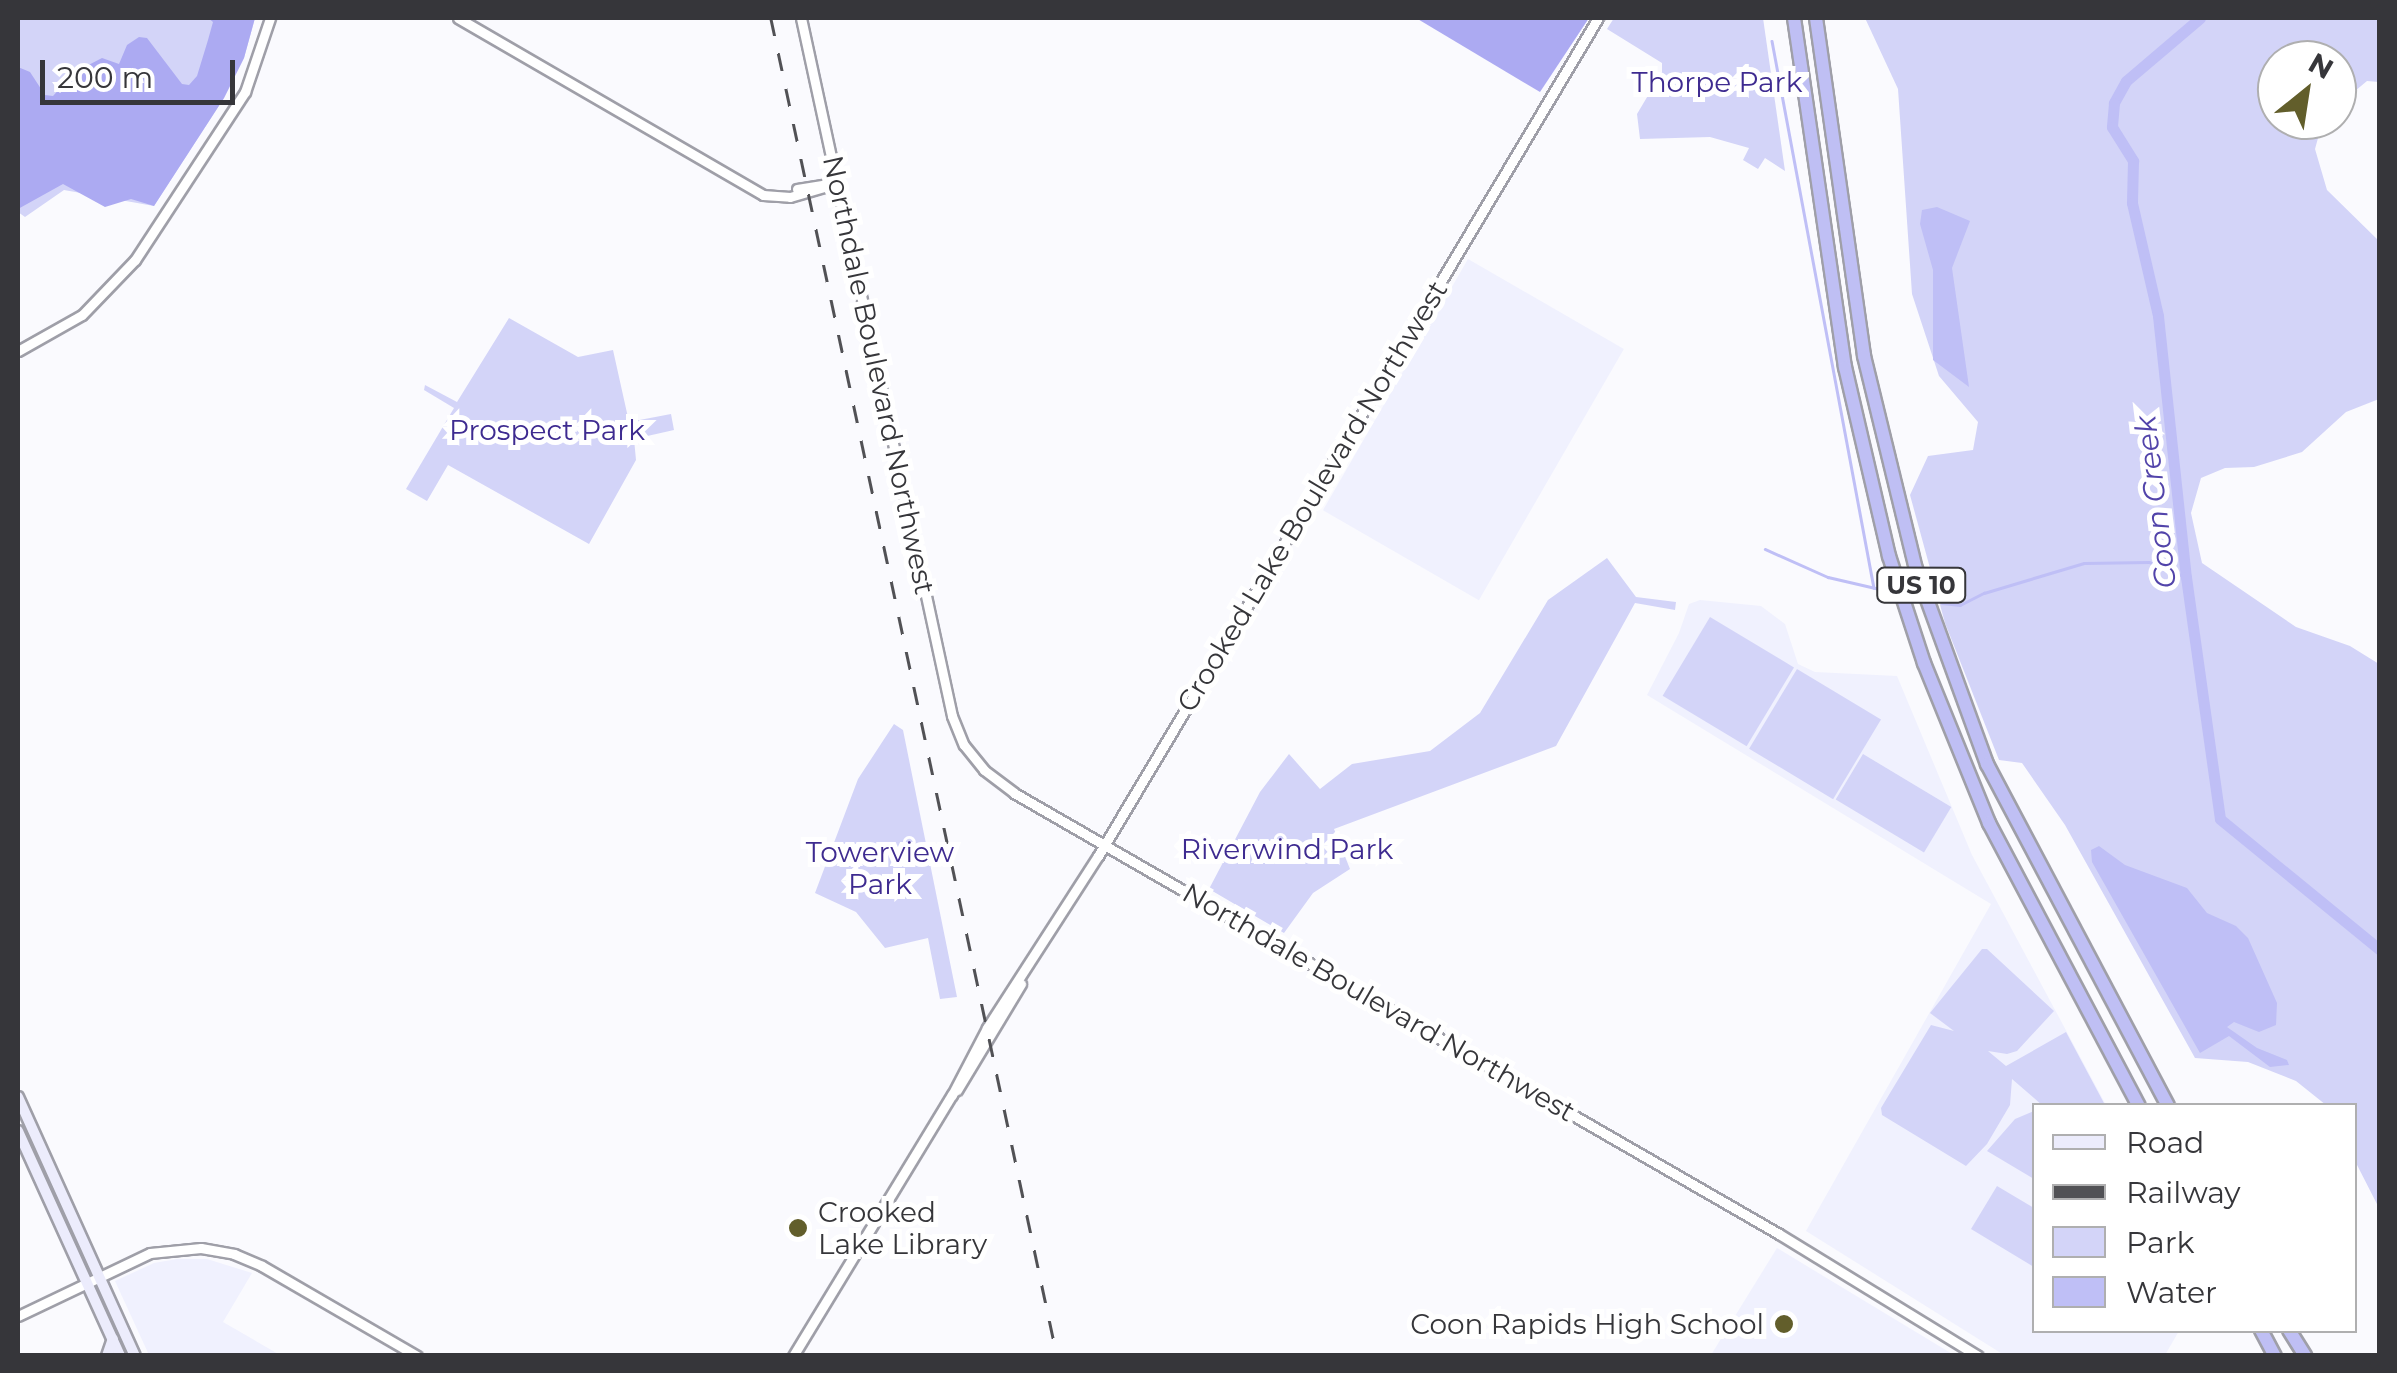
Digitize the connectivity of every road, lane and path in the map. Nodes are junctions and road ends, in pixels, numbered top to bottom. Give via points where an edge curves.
1 (270, 18) edge
2 (458, 18) edge
3 (800, 18) edge
4 (1598, 18) edge
5 (1792, 18) edge
6 (1816, 18) edge
7 (838, 183) junction
8 (18, 351) edge
9 (1105, 844) junction
10 (18, 1097) edge
11 (2137, 1103) edge
12 (2166, 1103) edge
13 (18, 1131) edge
14 (98, 1276) junction
15 (87, 1282) junction
16 (18, 1316) edge
17 (2262, 1333) edge
18 (2290, 1333) edge
19 (113, 1338) junction
20 (106, 1356) edge
21 (120, 1356) edge
22 (135, 1356) edge
23 (417, 1356) edge
24 (793, 1356) edge
25 (1978, 1356) edge
26 (2273, 1356) edge
27 (2302, 1356) edge

1 - 8 street via 246,92 135,260 82,315
2 - 7 street via 754,189 784,192
3 - 7 street, Northdale Boulevard Northwest
4 - 9 street, Crooked Lake Boulevard Northwest
5 - 11 highway, US 10 via 1845,367 1889,556 1989,823
6 - 12 highway, US 10 via 1864,356 1916,569 1994,778
7 - 9 street, Northdale Boulevard Northwest via 952,716 984,770
9 - 24 street, Crooked Lake Boulevard Northwest via 1014,1003
9 - 25 street, Northdale Boulevard Northwest
10 - 14 main road
13 - 15 main road
14 - 15 street
14 - 22 main road
14 - 23 street via 167,1249 234,1254
15 - 16 street
15 - 19 main road
17 - 26 highway
18 - 27 highway
19 - 20 main road
19 - 21 main road

